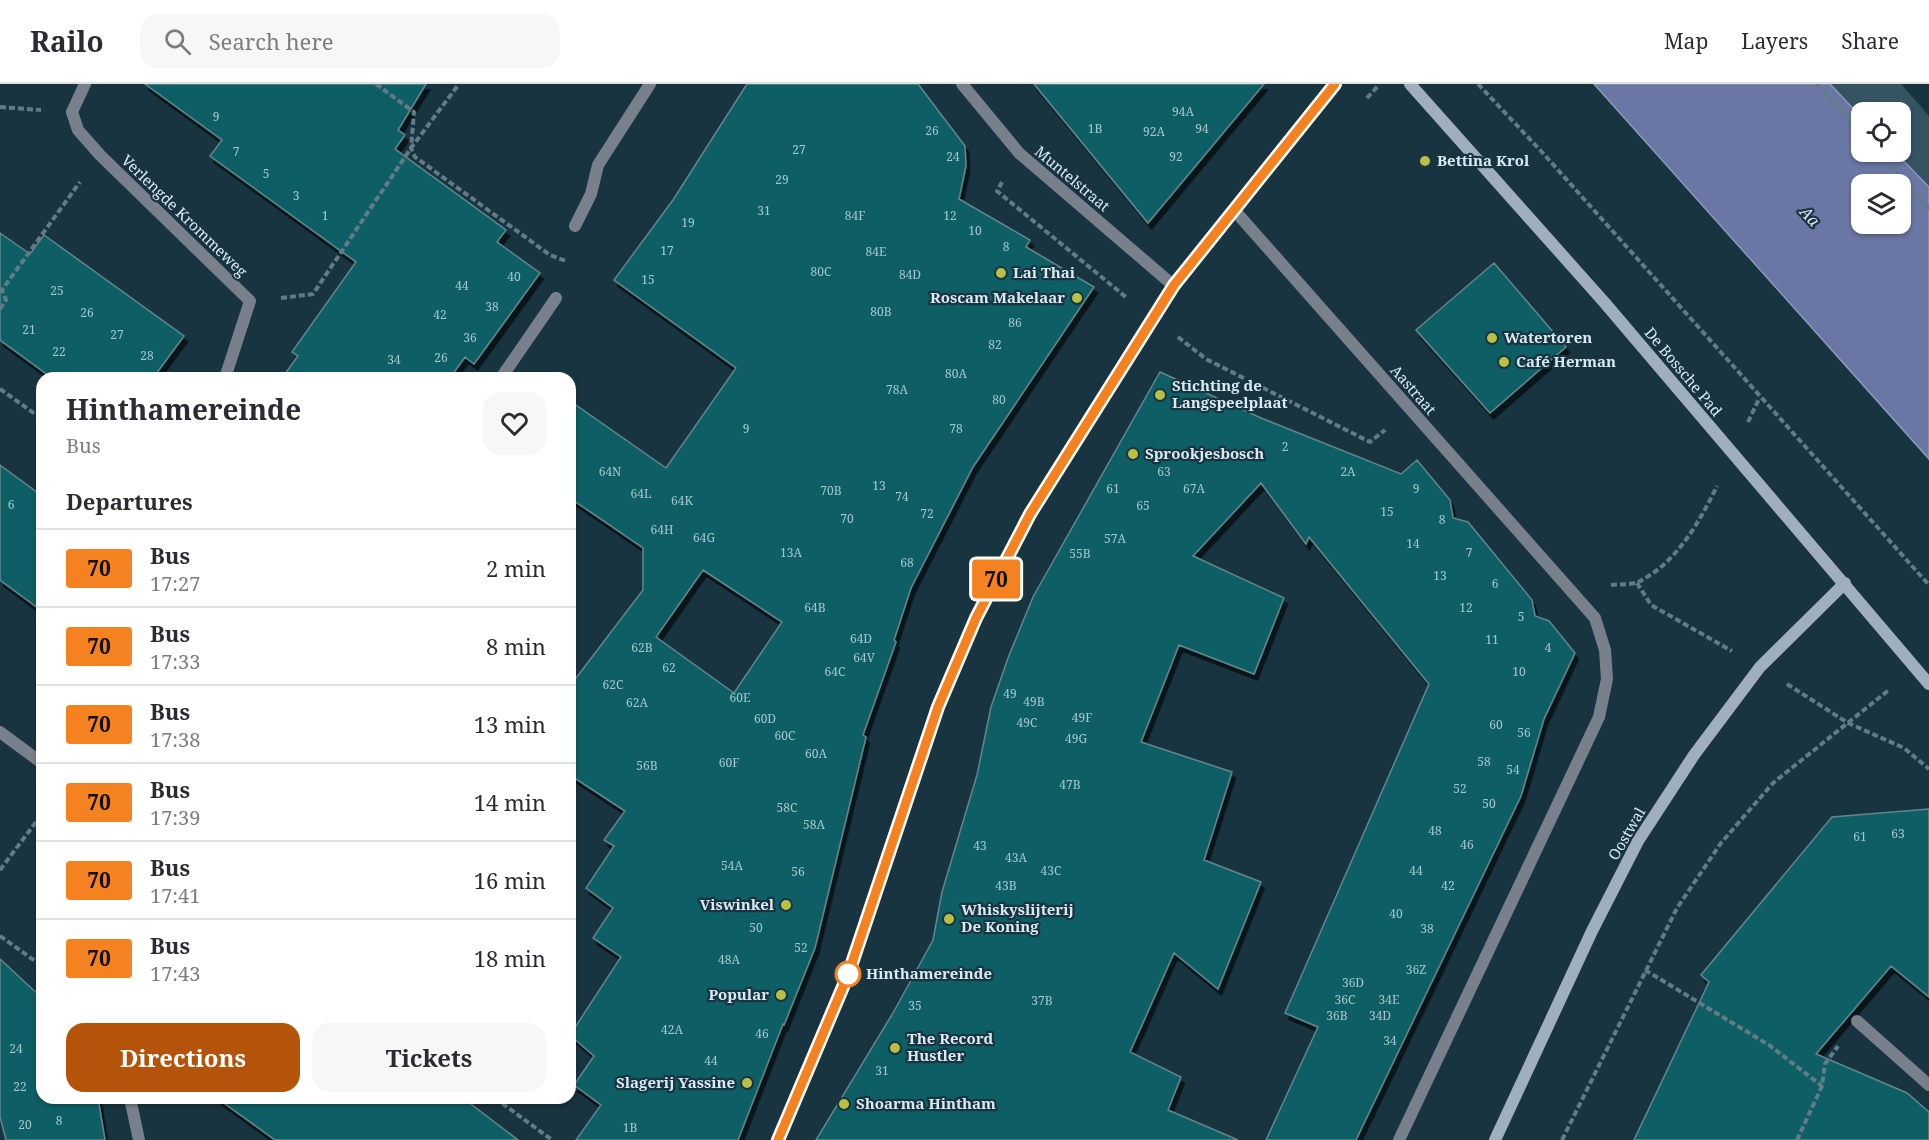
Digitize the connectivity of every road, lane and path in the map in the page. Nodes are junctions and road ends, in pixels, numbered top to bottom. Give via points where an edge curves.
1 (85, 84) edge
2 (376, 84) edge
3 (459, 84) edge
4 (650, 84) edge
5 (962, 84) edge
6 (1336, 84) edge
7 (1410, 84) edge
8 (1478, 84) edge
9 (1817, 84) edge
10 (0, 107) edge
11 (72, 112) junction
12 (1851, 121) edge
13 (411, 148) junction
14 (100, 155) junction
15 (1887, 162) edge
16 (1929, 209) edge
17 (1235, 212) junction
18 (575, 226) joint
19 (566, 261) junction
20 (1174, 285) junction
21 (556, 298) joint
22 (250, 301) junction
23 (0, 309) edge
24 (227, 372) edge
25 (505, 372) edge
26 (0, 389) edge
27 (1759, 399) junction
28 (36, 415) edge
29 (1733, 454) junction
30 (1845, 584) junction
31 (1929, 585) edge
32 (1760, 667) junction
33 (1929, 684) edge
34 (1848, 723) junction
35 (0, 732) edge
36 (36, 759) edge
37 (1929, 769) edge
38 (36, 822) edge
39 (0, 870) edge
40 (0, 936) edge
41 (36, 962) edge
42 (1645, 970) junction
43 (1857, 1021) joint
44 (1929, 1085) edge
45 (1822, 1086) junction
46 (131, 1104) edge
47 (503, 1104) edge
48 (139, 1140) edge
49 (552, 1140) edge
50 (778, 1140) edge
51 (1399, 1140) edge
52 (1495, 1140) edge
53 (1562, 1140) edge
54 (1797, 1140) edge

1 - 11 street
2 - 13 path via 414,112
3 - 13 path
4 - 18 street via 598,165 591,194
5 - 20 street, Muntelstraat via 1019,153
6 - 17 street
7 - 29 street, De Bossche Pad
8 - 27 path
9 - 12 path
10 - 11 path
11 - 14 street, Verlengde Krommeweg via 78,130
13 - 19 path via 415,156 550,255
13 - 22 path via 313,294
14 - 22 street, Verlengde Krommeweg
14 - 23 path via 2,291 6,300
15 - 16 path
17 - 20 street
17 - 51 street, Aastraat via 1570,588 1595,618 1605,650 1607,679 1599,717
18 - 19 path
19 - 21 path
20 - 50 street via 1030,514 976,618 938,707 836,1006
21 - 25 street
22 - 24 street
26 - 28 path
27 - 29 path
27 - 31 path
29 - 30 street, De Bossche Pad
29 - 32 path via 1702,517 1671,557 1637,583 1651,605
30 - 32 street, Oostwal
30 - 33 street, De Bossche Pad
32 - 34 path
32 - 52 street, Oostwal via 1694,755 1638,841
34 - 37 path via 1904,748
34 - 42 path via 1773,783 1721,843 1677,908
35 - 36 street
38 - 39 path
40 - 41 path
42 - 45 path via 1769,1044
42 - 53 path
43 - 44 street
43 - 45 path via 1825,1064
45 - 54 path
46 - 48 street
47 - 49 path

